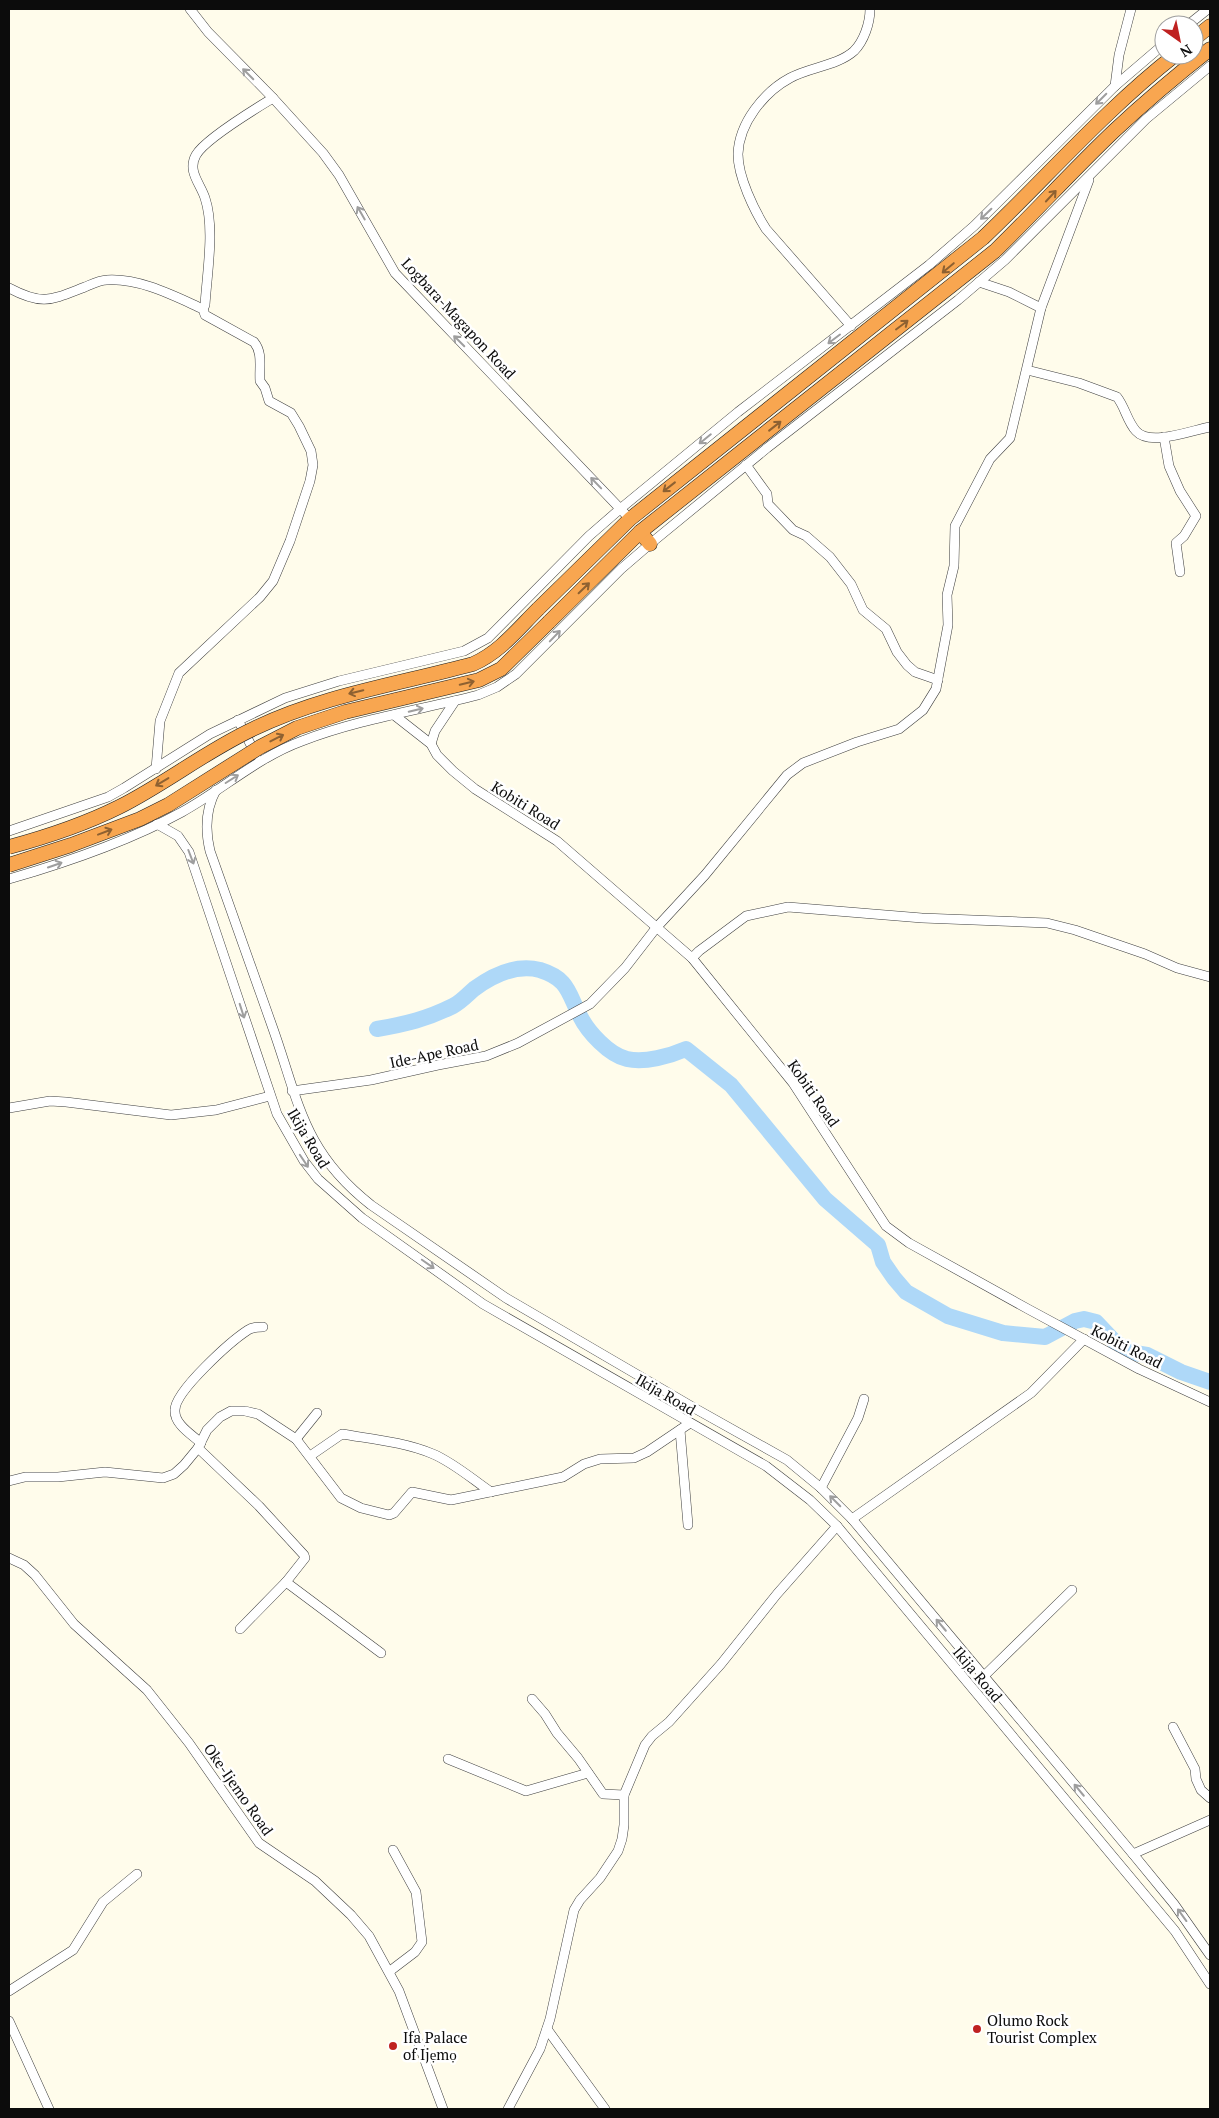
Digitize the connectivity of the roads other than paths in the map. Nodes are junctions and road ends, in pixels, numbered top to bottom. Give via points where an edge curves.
1 (190, 9) edge
2 (870, 9) edge
3 (1131, 9) edge
4 (1210, 49) edge
5 (1154, 53) edge
6 (1163, 65) edge
7 (1210, 66) edge
8 (1115, 86) junction
9 (273, 98) junction
10 (1090, 175) junction
11 (209, 242) junction
12 (203, 251) dead end
13 (979, 282) junction
14 (9, 288) edge
15 (13, 295) edge
16 (1041, 308) junction
17 (202, 309) junction
18 (851, 326) junction
19 (1027, 370) junction
20 (1210, 427) edge
21 (1164, 437) junction
22 (746, 465) junction
23 (625, 514) junction
24 (640, 532) junction
25 (650, 544) junction
26 (1180, 572) dead end
27 (938, 680) junction
28 (455, 701) junction
29 (394, 716) junction
30 (238, 720) junction
31 (431, 744) junction
32 (260, 762) junction
33 (156, 769) junction
34 (216, 790) junction
35 (157, 824) junction
36 (9, 832) edge
37 (9, 847) edge
38 (9, 865) edge
39 (9, 879) edge
40 (656, 928) junction
41 (692, 958) junction
42 (1210, 977) edge
43 (292, 1091) junction
44 (270, 1096) junction
45 (9, 1108) edge
46 (262, 1327) dead end
47 (1084, 1339) junction
48 (864, 1399) dead end
49 (1210, 1402) edge
50 (317, 1414) dead end
51 (690, 1424) junction
52 (680, 1430) junction
53 (296, 1439) junction
54 (199, 1446) junction
55 (310, 1456) junction
56 (9, 1481) edge
57 (821, 1488) junction
58 (491, 1492) junction
59 (852, 1519) junction
60 (688, 1525) dead end
61 (836, 1526) junction
62 (9, 1558) edge
63 (286, 1582) junction
64 (1072, 1590) dead end
65 (240, 1629) dead end
66 (382, 1653) dead end
67 (983, 1677) junction
68 (532, 1699) dead end
69 (1173, 1727) dead end
70 (448, 1759) dead end
71 (588, 1773) junction
72 (624, 1795) junction
73 (1210, 1798) edge
74 (1210, 1820) edge
75 (392, 1850) dead end
76 (1133, 1854) junction
77 (136, 1874) dead end
78 (1210, 1955) edge
79 (390, 1971) junction
80 (1210, 1984) edge
81 (9, 1991) edge
82 (9, 2021) edge
83 (547, 2030) junction
84 (442, 2106) edge
85 (49, 2109) edge
86 (508, 2109) edge
87 (605, 2109) edge

9 -> 1 street, Logbara-Magapon Road via 208,32
2 - 18 street via 864,34 854,51 790,78 763,100 751,116 738,154 757,214 766,229
3 - 8 street
24 -> 4 highway via 994,251 1114,131 1165,84
5 - 8 street
6 -> 23 highway via 1102,119 983,238
7 - 10 street via 1152,114
8 -> 18 street via 974,226
9 - 11 street via 206,144 192,165 205,197
23 -> 9 street, Logbara-Magapon Road via 395,273 339,174
10 - 13 street
10 - 16 street, Ide-Ape Road
11 - 12 street
11 - 17 street
13 - 16 street
13 - 22 street
14 - 15 street
15 - 17 street via 54,299 107,280 133,283
16 - 19 street, Ide-Ape Road
17 - 33 street via 205,315 258,347 260,382 268,401 291,413 311,451 313,465 290,540 273,581 178,673 160,721
18 -> 23 street via 738,412
19 - 21 street via 1117,397 1140,435
19 - 27 street, Ide-Ape Road via 1010,438 990,459 955,526 954,566 947,595 948,625
20 - 21 street
21 - 26 street via 1169,466 1196,516 1176,543
22 - 25 street
22 - 27 street via 767,494 768,504 794,530 830,557 851,584 863,610 886,629 907,665 915,672
23 - 30 street via 589,536 498,629 476,646 339,681 285,698
23 -> 37 highway, bridge via 491,655 473,664 341,696 291,712 235,739 118,808
24 - 25 highway
38 -> 24 highway, bridge via 140,819 297,728 345,712 479,680 501,669
28 -> 25 street via 497,687 516,674
27 - 40 street, Ide-Ape Road via 923,710 899,729 803,763 786,775 705,875
29 -> 28 street
28 - 31 street via 434,731
29 - 31 street, Kobiti Road
29 - 32 street via 301,741
30 - 32 street
30 - 33 street
31 - 40 street, Kobiti Road via 437,755 476,790 557,841
34 -> 32 street
33 - 36 street via 108,797
34 - 35 street
34 - 43 street, Ikija Road via 207,817 210,852
39 -> 35 street via 100,849
35 -> 44 street, Ikija Road via 178,836 190,852
40 - 41 street, Kobiti Road
40 - 43 street, Ide-Ape Road via 625,968 590,1004 518,1043 486,1056 371,1080
41 - 42 street via 746,916 788,907 922,918 1047,923
41 - 47 street, Kobiti Road via 792,1084 886,1226 909,1243
43 - 57 street, Ikija Road via 321,1154 336,1174 371,1205 506,1298 787,1460
44 - 45 street via 216,1110 171,1115 50,1101
44 -> 51 street, Ikija Road via 290,1138 313,1173 362,1218 483,1304
46 - 54 street via 249,1330 224,1349 178,1400 174,1411 178,1422
47 - 49 street, Kobiti Road via 1139,1370
47 - 59 street via 1031,1393
48 - 57 street via 858,1418
50 - 53 street
51 - 52 street
51 - 61 street, Ikija Road via 766,1466 810,1500
52 - 58 street via 634,1458 600,1459 584,1464 563,1477
52 - 60 street
53 - 54 street via 258,1414 231,1411 208,1430
53 - 55 street
54 - 56 street via 184,1466 163,1478 104,1472
54 - 63 street via 304,1555
55 - 58 street via 342,1434 386,1441 431,1453
55 - 58 street via 342,1498 384,1515 394,1513 412,1492 451,1500
59 -> 57 street, Ikija Road
67 -> 59 street, Ikija Road
61 - 72 street via 721,1664 669,1722 648,1740
61 - 80 street, Ikija Road via 1175,1931
62 - 79 street, Oke-Ijemo Road via 35,1575 74,1624 147,1690 189,1743 259,1843 316,1881 344,1908 369,1936
63 - 65 street
63 - 66 street
64 - 67 street
76 -> 67 street, Ikija Road
68 - 71 street
69 - 73 street via 1195,1769 1201,1790
70 - 71 street via 526,1791
71 - 72 street via 603,1794
72 - 83 street via 622,1839 600,1878 574,1910
74 - 76 street
75 - 79 street via 416,1892 422,1942 415,1952
78 -> 76 street, Ikija Road
77 - 81 street via 103,1902 74,1950
79 - 84 street, Oke-Ijemo Road
82 - 85 street
83 - 86 street
83 - 87 street

